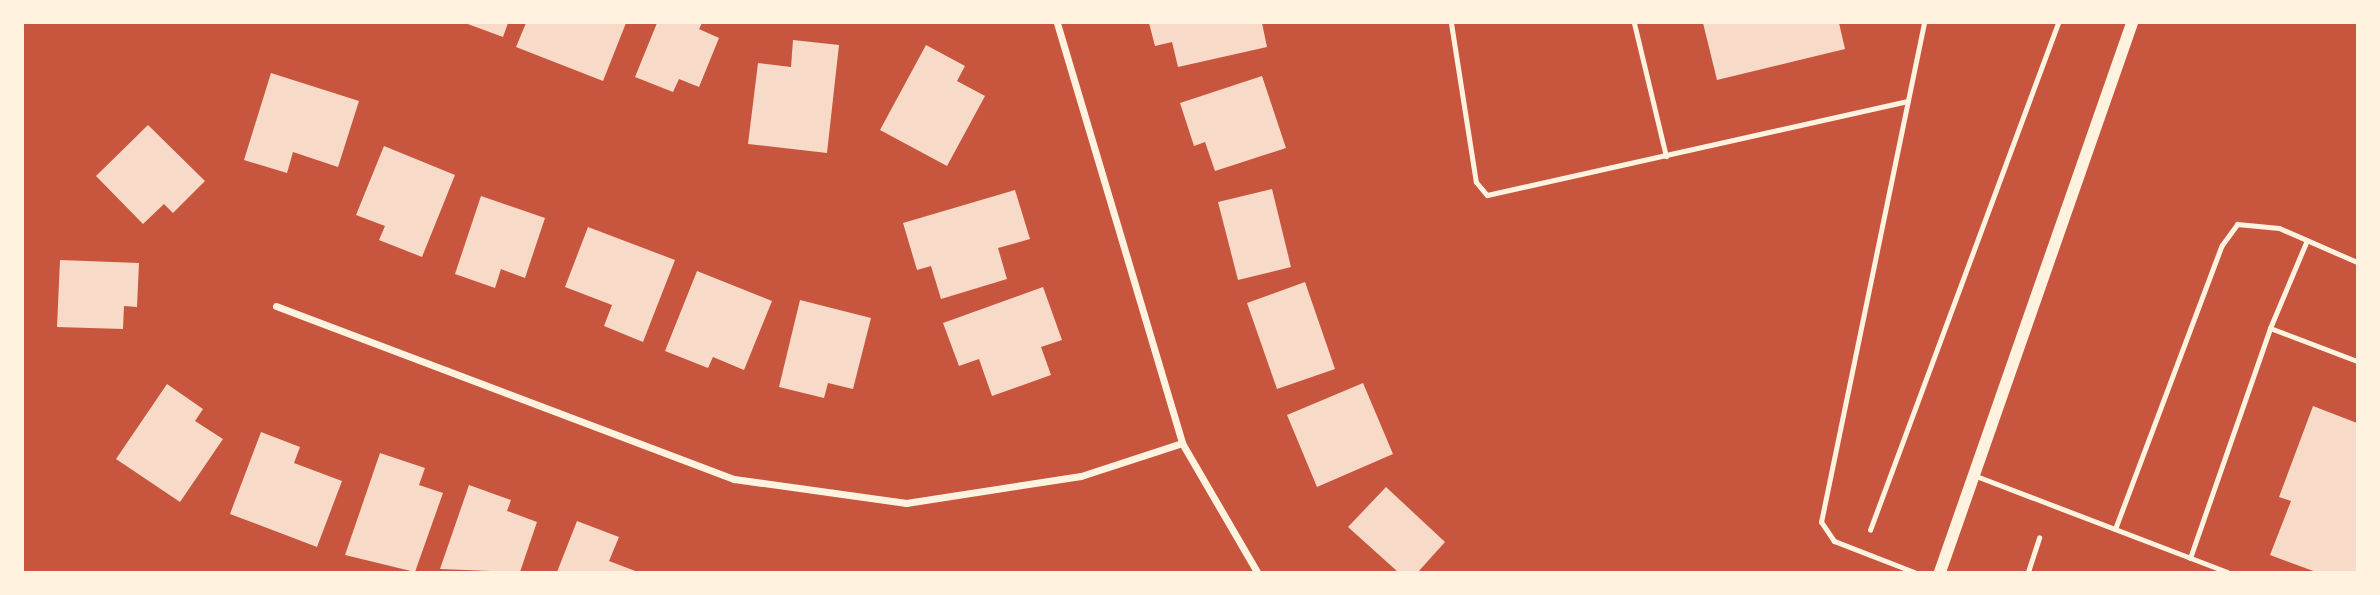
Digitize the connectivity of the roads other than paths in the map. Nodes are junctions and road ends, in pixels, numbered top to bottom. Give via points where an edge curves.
1 (1056, 23) edge
2 (1451, 23) edge
3 (1634, 23) edge
4 (1924, 23) edge
5 (2132, 23) edge
6 (1908, 101) junction
7 (1666, 156) junction
8 (2307, 240) junction
9 (2357, 262) edge
10 (275, 306) dead end
11 (2270, 328) junction
12 (2357, 361) edge
13 (1182, 443) junction
14 (1973, 475) junction
15 (2115, 529) junction
16 (2190, 558) junction
17 (1257, 572) edge
18 (1914, 572) edge
19 (1940, 572) edge
20 (2227, 572) edge

1 - 13 street
2 - 7 lane via 1478,190 1507,192
3 - 7 lane
4 - 6 lane
5 - 14 street
6 - 7 lane
6 - 18 lane via 1821,522 1834,541
8 - 9 lane
8 - 11 lane
8 - 15 lane via 2279,228 2237,224 2222,245
10 - 13 street via 734,479 906,503 1081,476
11 - 12 lane
11 - 16 lane
13 - 17 street
14 - 15 lane
14 - 19 street
15 - 16 lane
16 - 20 lane

